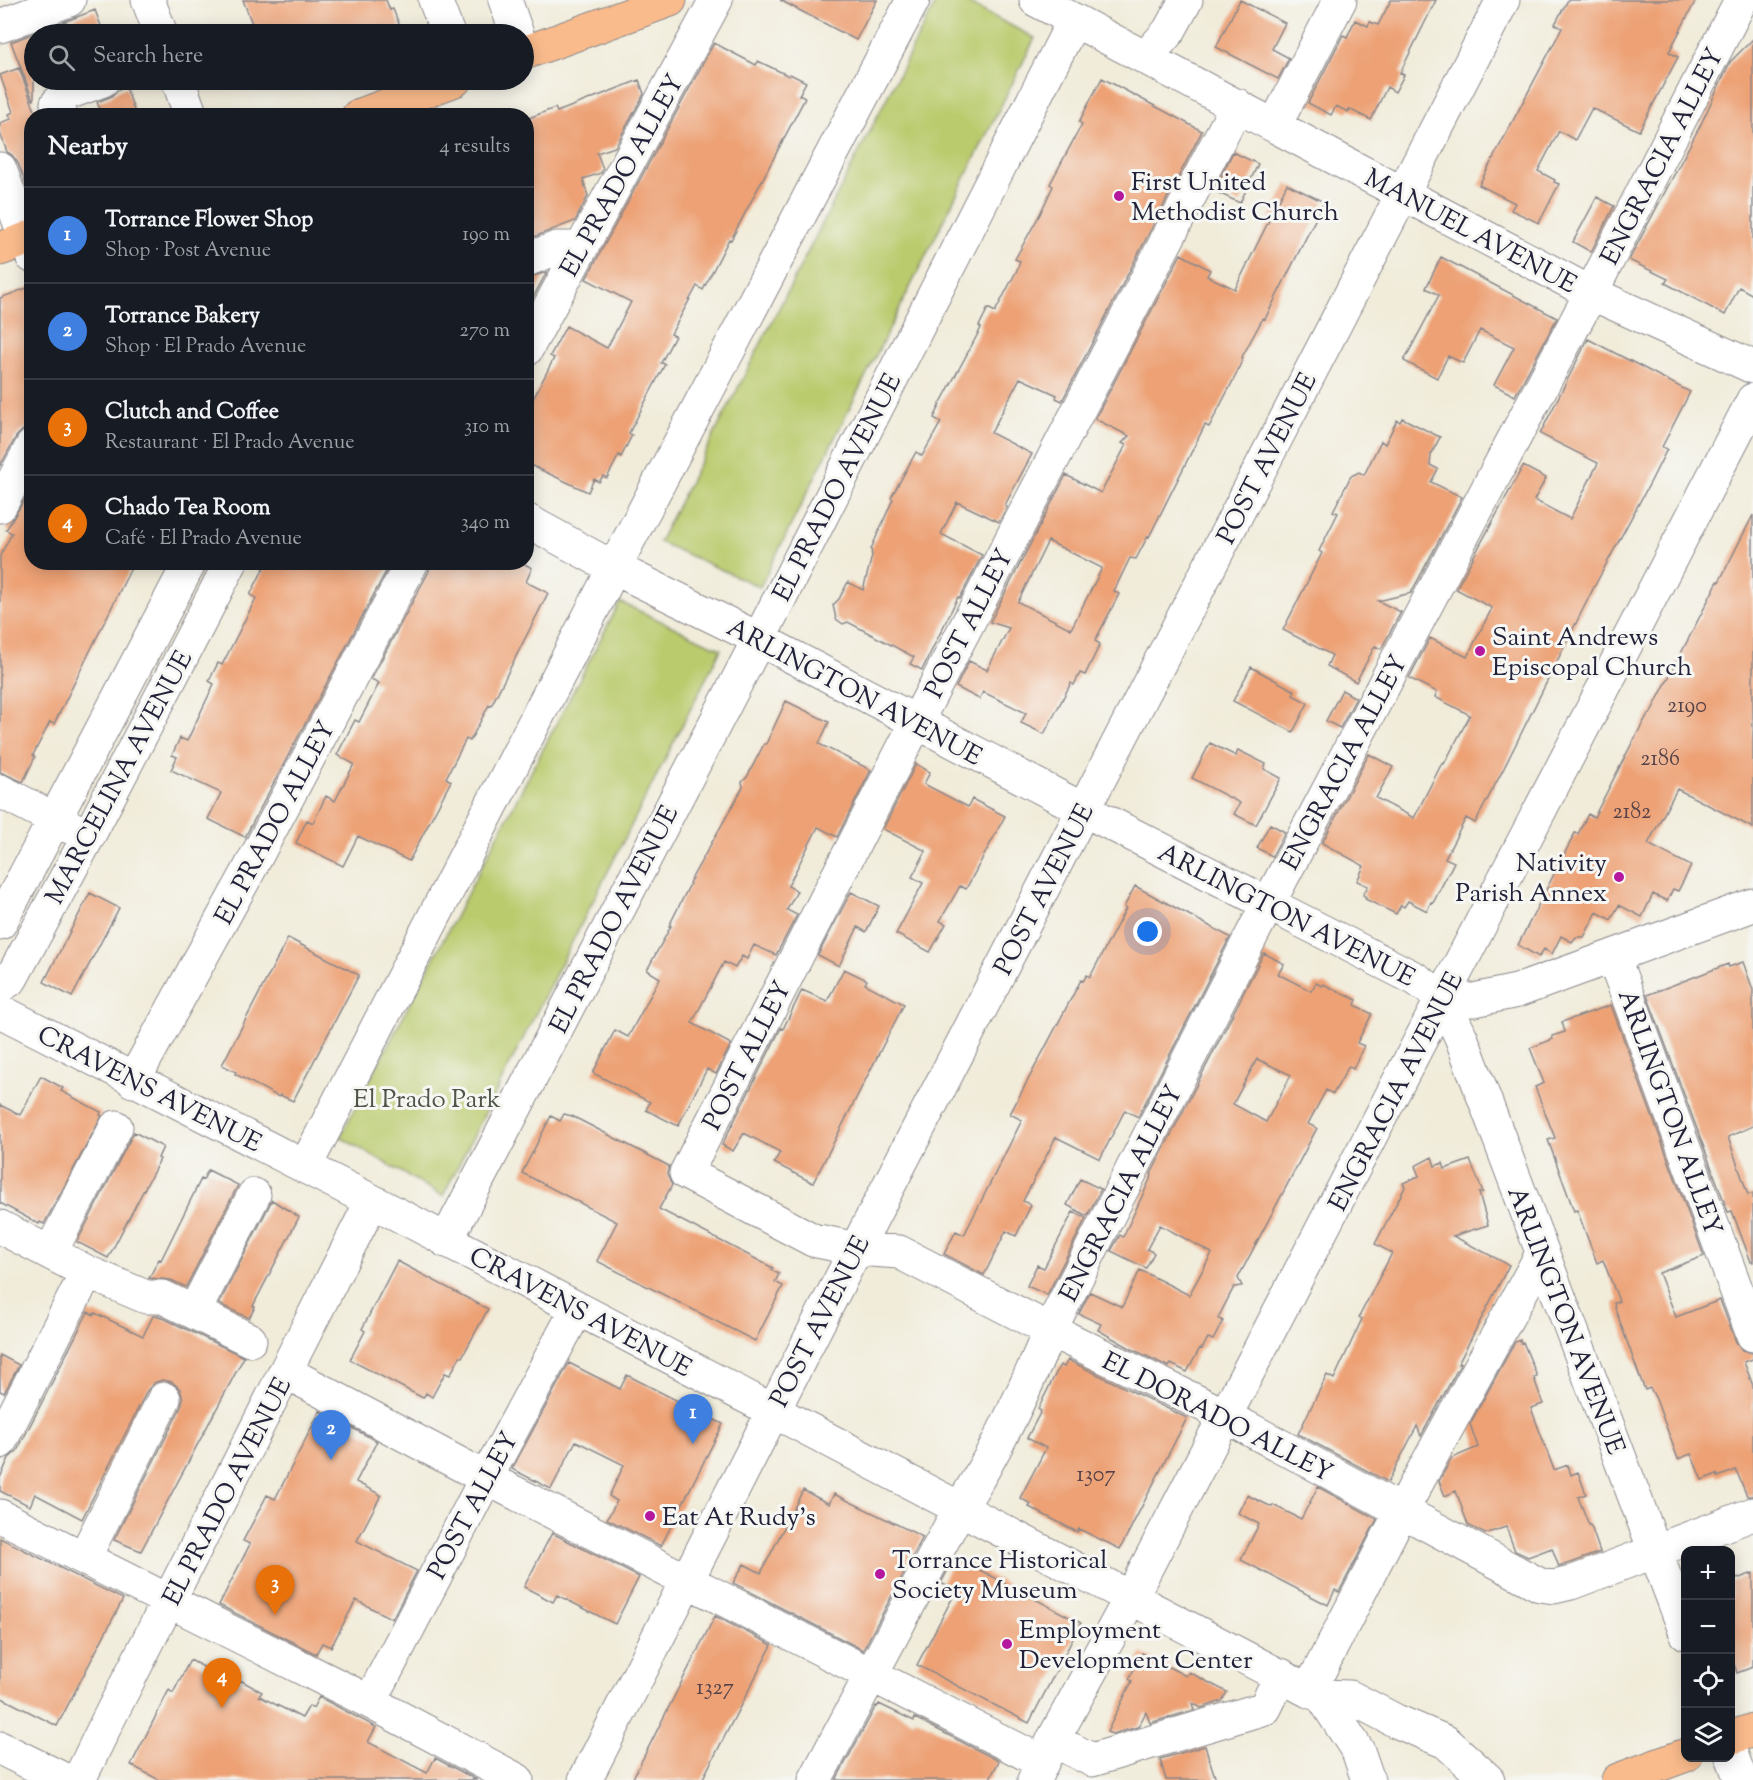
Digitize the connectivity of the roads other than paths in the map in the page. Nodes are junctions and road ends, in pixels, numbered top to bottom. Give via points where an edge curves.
1 (69, 0) edge
2 (148, 0) edge
3 (435, 0) edge
4 (505, 0) edge
5 (670, 0) edge
6 (716, 0) edge
7 (913, 0) edge
8 (1036, 0) edge
9 (1186, 0) edge
10 (1340, 0) edge
11 (1503, 0) edge
12 (1741, 0) edge
13 (1074, 20) junction
14 (157, 24) edge
15 (444, 24) edge
16 (513, 24) edge
17 (0, 26) edge
18 (534, 49) edge
19 (1146, 57) junction
20 (87, 90) edge
21 (182, 90) edge
22 (428, 90) edge
23 (63, 105) edge
24 (1237, 105) junction
25 (188, 108) edge
26 (380, 108) edge
27 (1275, 125) junction
28 (0, 170) edge
29 (1402, 195) junction
30 (22, 245) edge
31 (581, 248) junction
32 (534, 257) edge
33 (1591, 293) junction
34 (534, 335) edge
35 (1753, 367) edge
36 (1753, 400) edge
37 (24, 461) edge
38 (0, 506) edge
39 (534, 524) edge
40 (614, 568) junction
41 (186, 570) edge
42 (227, 570) edge
43 (408, 570) edge
44 (759, 639) junction
45 (916, 723) junction
46 (0, 791) edge
47 (1084, 810) junction
48 (55, 820) junction
49 (88, 837) junction
50 (1268, 904) junction
51 (1753, 905) edge
52 (0, 923) edge
53 (1613, 956) junction
54 (0, 986) edge
55 (1443, 998) junction
56 (0, 1011) edge
57 (133, 1081) junction
58 (116, 1127) dead end
59 (305, 1167) junction
60 (686, 1173) joint
61 (254, 1195) dead end
62 (372, 1201) junction
63 (0, 1227) edge
64 (446, 1241) junction
65 (856, 1249) junction
66 (50, 1253) junction
67 (1542, 1254) junction
68 (87, 1272) junction
69 (577, 1310) junction
70 (194, 1312) junction
71 (1050, 1330) junction
72 (1753, 1335) edge
73 (250, 1340) dead end
74 (286, 1372) junction
75 (164, 1399) dead end
76 (773, 1411) junction
77 (1224, 1418) junction
78 (0, 1442) edge
79 (486, 1478) junction
80 (960, 1508) junction
81 (1401, 1512) junction
82 (1753, 1514) edge
83 (0, 1516) edge
84 (1655, 1552) junction
85 (84, 1558) junction
86 (687, 1580) junction
87 (1131, 1597) junction
88 (169, 1602) junction
89 (1681, 1620) edge
90 (872, 1674) junction
91 (1281, 1675) junction
92 (1316, 1693) junction
93 (370, 1702) junction
94 (1753, 1730) edge
95 (1735, 1737) edge
96 (0, 1748) edge
97 (1681, 1757) edge
98 (1043, 1761) edge
99 (1735, 1762) edge
100 (65, 1780) edge
101 (79, 1780) edge
102 (517, 1780) edge
103 (585, 1780) edge
104 (815, 1780) edge
105 (1368, 1780) edge
106 (1488, 1780) edge
107 (1618, 1780) edge
108 (1741, 1780) edge

1 - 17 street
2 - 14 street
3 - 15 street
4 - 16 street
5 - 18 main road
6 - 31 street, EL PRADO ALLEY
7 - 40 street
8 - 13 street, MANUEL AVENUE
9 - 19 street via 1169,31
10 - 27 street
11 - 29 street, POST AVENUE
12 - 33 street, ENGRACIA ALLEY
13 - 19 street, MANUEL AVENUE
13 - 44 street, EL PRADO AVENUE
19 - 24 street, MANUEL AVENUE
20 - 23 street
21 - 25 street
22 - 26 main road
24 - 27 street, MANUEL AVENUE
24 - 45 street, POST ALLEY
27 - 29 street, MANUEL AVENUE
28 - 30 street
29 - 33 street, MANUEL AVENUE
29 - 47 street, POST AVENUE
31 - 32 street via 558,248
31 - 34 street, EL PRADO ALLEY
33 - 35 street, MANUEL AVENUE
33 - 50 street, ENGRACIA ALLEY
36 - 55 street, ENGRACIA AVENUE
37 - 38 street
39 - 40 street, ARLINGTON AVENUE
40 - 44 street, ARLINGTON AVENUE
40 - 59 street
41 - 48 street
42 - 49 street, MARCELINA AVENUE
43 - 57 street, EL PRADO ALLEY
44 - 45 street, ARLINGTON AVENUE
44 - 64 street, EL PRADO AVENUE
45 - 47 street, ARLINGTON AVENUE
45 - 60 street, POST ALLEY
46 - 48 street
47 - 50 street, ARLINGTON AVENUE
47 - 65 street, POST AVENUE
48 - 49 street
48 - 52 street
49 - 54 street, MARCELINA AVENUE via 11,979
50 - 55 street, ARLINGTON AVENUE via 1416,979
50 - 71 street, ENGRACIA ALLEY
51 - 53 street
53 - 55 street via 1517,991 1474,1000
53 - 72 street, ARLINGTON ALLEY
55 - 67 street, ARLINGTON AVENUE
55 - 77 street, ENGRACIA AVENUE
56 - 57 street, CRAVENS AVENUE
57 - 59 street, CRAVENS AVENUE
58 - 66 street
59 - 62 street, CRAVENS AVENUE
60 - 65 street, EL DORADO ALLEY via 813,1240
61 - 70 street
62 - 64 street, CRAVENS AVENUE
62 - 74 street, EL PRADO AVENUE
63 - 66 street
64 - 69 street, CRAVENS AVENUE
65 - 71 street, EL DORADO ALLEY via 899,1252
65 - 76 street, POST AVENUE
66 - 68 street
67 - 81 street
67 - 84 street, ARLINGTON AVENUE
68 - 70 street via 146,1298 163,1297
68 - 78 street
69 - 76 street, CRAVENS AVENUE
69 - 79 street, POST ALLEY
70 - 73 street
71 - 77 street, EL DORADO ALLEY
71 - 80 street, ENGRACIA ALLEY via 976,1484
74 - 79 street
74 - 88 street, EL PRADO AVENUE
75 - 85 street
76 - 80 street, CRAVENS AVENUE
76 - 86 street, POST AVENUE
77 - 81 street, EL DORADO ALLEY
77 - 87 street, ENGRACIA AVENUE
79 - 86 street
79 - 93 street, POST ALLEY
80 - 87 street, CRAVENS AVENUE
80 - 90 street, ENGRACIA ALLEY
81 - 84 street, EL DORADO ALLEY via 1431,1540 1474,1564 1540,1586 1571,1583
81 - 92 street
82 - 84 street, EL DORADO ALLEY
83 - 85 street
84 - 89 street, ARLINGTON AVENUE
85 - 88 street
86 - 90 street
86 - 103 street, POST AVENUE
87 - 91 street, CRAVENS AVENUE
87 - 98 street, ENGRACIA AVENUE
88 - 93 street
88 - 101 street, EL PRADO AVENUE
90 - 98 street
90 - 104 street, ENGRACIA ALLEY
91 - 92 street, CRAVENS AVENUE
91 - 98 street via 1265,1708 1092,1760
92 - 105 street, CRAVENS AVENUE via 1358,1751
92 - 106 street, CRAVENS AVENUE via 1350,1697 1446,1742
93 - 102 street
94 - 95 main road
96 - 100 street
97 - 107 main road
99 - 108 street

